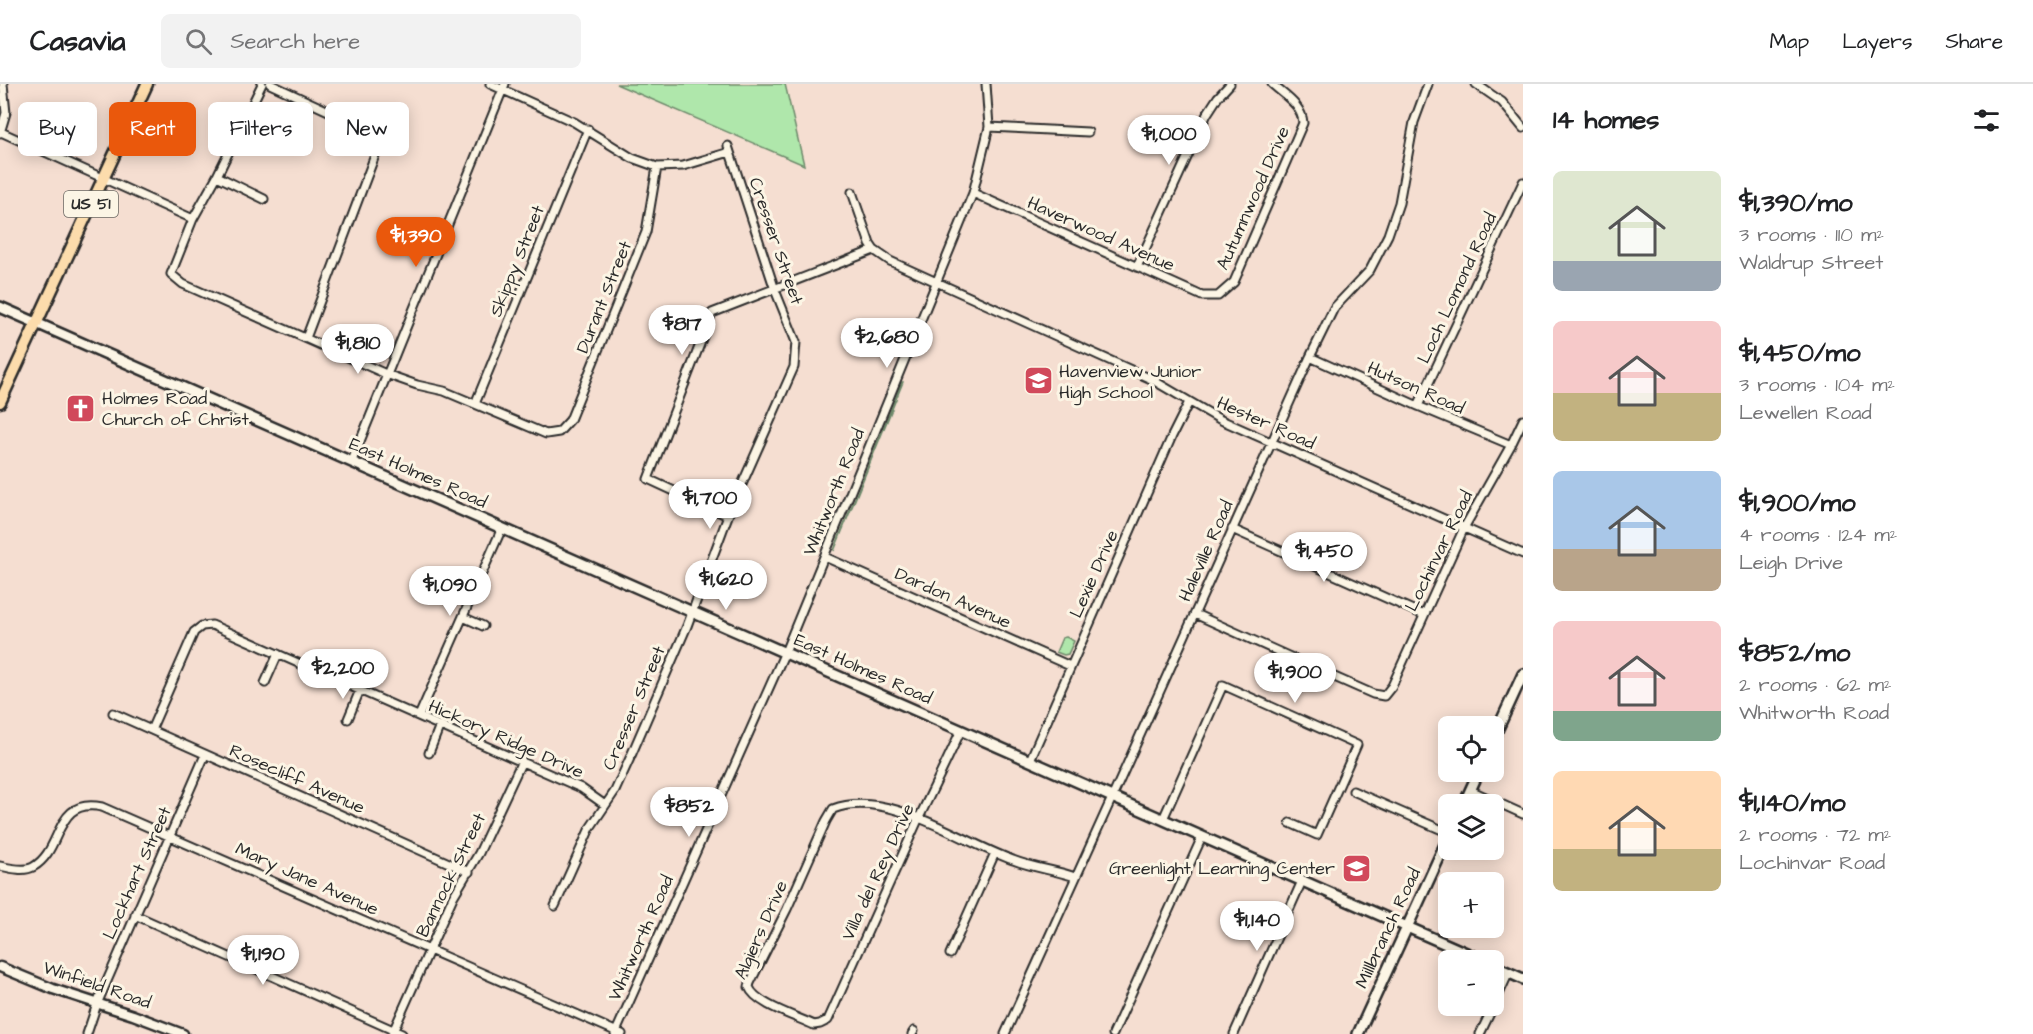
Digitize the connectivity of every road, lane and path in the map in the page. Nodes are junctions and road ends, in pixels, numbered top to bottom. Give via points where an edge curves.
1 (3, 84) edge
2 (147, 84) edge
3 (262, 84) edge
4 (270, 84) edge
5 (490, 84) edge
6 (986, 84) edge
7 (1230, 84) edge
8 (1272, 84) edge
9 (1428, 84) edge
10 (1476, 84) edge
11 (504, 87) edge
12 (989, 128) junction
13 (1523, 128) edge
14 (588, 129) junction
15 (1088, 132) dead end
16 (0, 133) edge
17 (657, 167) junction
18 (217, 176) junction
19 (103, 177) junction
20 (1523, 182) edge
21 (852, 192) dead end
22 (973, 193) junction
23 (264, 199) dead end
24 (193, 219) junction
25 (874, 249) junction
26 (1137, 267) junction
27 (936, 282) junction
28 (775, 290) junction
29 (1218, 296) joint
30 (0, 307) edge
31 (36, 323) junction
32 (306, 338) junction
33 (1310, 357) junction
34 (387, 374) junction
35 (0, 402) edge
36 (1189, 402) junction
37 (475, 404) junction
38 (1418, 406) junction
39 (1523, 420) edge
40 (1271, 443) junction
41 (1511, 445) junction
42 (352, 461) junction
43 (728, 516) junction
44 (502, 528) junction
45 (1464, 528) junction
46 (1233, 529) junction
47 (1523, 554) edge
48 (825, 557) junction
49 (692, 611) junction
50 (1195, 614) junction
51 (1424, 615) junction
52 (463, 617) junction
53 (483, 626) dead end
54 (785, 652) junction
55 (278, 654) junction
56 (1070, 666) junction
57 (1523, 674) edge
58 (265, 683) dead end
59 (360, 690) junction
60 (112, 713) dead end
61 (420, 716) junction
62 (1504, 716) edge
63 (348, 719) dead end
64 (440, 725) junction
65 (151, 730) junction
66 (961, 730) junction
67 (429, 753) dead end
68 (205, 754) junction
69 (1030, 760) junction
70 (522, 762) junction
71 (1474, 782) edge
72 (1470, 790) junction
73 (1353, 791) dead end
74 (1468, 794) edge
75 (1112, 796) junction
76 (605, 806) junction
77 (1523, 813) edge
78 (919, 818) junction
79 (1163, 819) junction
80 (1290, 823) dead end
81 (1438, 830) edge
82 (170, 836) junction
83 (1202, 837) junction
84 (995, 853) junction
85 (1438, 859) edge
86 (0, 866) edge
87 (469, 872) junction
88 (1075, 877) junction
89 (1302, 881) junction
90 (555, 906) dead end
91 (135, 915) junction
92 (1408, 926) junction
93 (430, 950) junction
94 (1460, 950) edge
95 (950, 954) dead end
96 (0, 967) edge
97 (1504, 970) edge
98 (1509, 972) junction
99 (1523, 979) edge
100 (1504, 983) edge
101 (97, 1004) junction
102 (1489, 1016) edge
103 (820, 1024) joint
104 (393, 1032) edge
105 (618, 1033) edge
106 (87, 1034) edge
107 (183, 1034) edge
108 (402, 1034) edge
109 (1005, 1034) edge
110 (1113, 1034) edge
111 (1234, 1034) edge
112 (1358, 1034) edge
113 (1480, 1034) edge

1 - 16 street via 6,113
2 - 19 main road, US 51
3 - 18 street
4 - 32 street via 376,133 380,142
5 - 11 street
6 - 12 street, Whitworth Road
7 - 26 street via 1207,114
8 - 29 street, Autumnwood Drive via 1298,106 1303,123 1234,282
9 - 33 street, Haleville Road via 1414,122 1399,203 1388,235 1370,270 1334,308
10 - 13 street via 1502,102
11 - 14 street
11 - 34 street
12 - 15 street
12 - 22 street, Whitworth Road
14 - 17 street via 632,158
14 - 37 street, Skippy Street
16 - 19 street
17 - 28 street, Cresser Street via 683,166 729,149
17 - 37 street, Durant Street via 646,232 570,420 559,432 546,434
18 - 23 street
18 - 24 street
19 - 24 street
19 - 31 main road, US 51
20 - 38 street, Loch Lomond Road
21 - 25 street
22 - 26 street, Haverwood Avenue
22 - 27 street, Whitworth Road
24 - 32 street via 171,274 183,284
25 - 27 street, Hester Road via 890,261
25 - 28 street
26 - 29 street, Haverwood Avenue via 1202,296
27 - 36 street, Hester Road via 1151,378
27 - 48 street, Whitworth Road
28 - 43 street, Cresser Street via 796,342 794,367
28 - 43 street via 712,313 648,478
30 - 31 main road, East Holmes Road
31 - 35 main road, US 51
31 - 42 main road, East Holmes Road
32 - 34 street
33 - 38 street, Hutson Road
33 - 40 street, Haleville Road
34 - 37 street
34 - 42 street
36 - 40 street, Hester Road
36 - 56 street, Lexie Drive
38 - 41 street, Hutson Road
39 - 41 street, Lochinvar Road
40 - 45 street, Hester Road
40 - 46 street, Haleville Road
41 - 45 street, Lochinvar Road
42 - 44 main road, East Holmes Road
43 - 49 street, Cresser Street
44 - 49 main road, East Holmes Road
44 - 52 street
45 - 47 street, Hester Road
45 - 51 street, Lochinvar Road
46 - 50 street, Haleville Road
46 - 51 street
48 - 54 street, Whitworth Road
48 - 56 street, Dardon Avenue
49 - 54 main road, East Holmes Road
49 - 76 street, Cresser Street via 619,782
50 - 51 street, Lochinvar Road via 1384,696
50 - 75 street, Haleville Road
52 - 53 street
52 - 61 street
54 - 66 main road, East Holmes Road
54 - 105 street, Whitworth Road
55 - 58 street
55 - 59 street, Hickory Ridge Drive
55 - 65 street, Hickory Ridge Drive via 212,625 202,626 194,632
56 - 69 street, Lexie Drive
57 - 62 main road
59 - 61 street, Hickory Ridge Drive
59 - 63 street
60 - 65 street, Rosecliff Avenue
61 - 64 street, Hickory Ridge Drive
64 - 67 street
64 - 70 street, Hickory Ridge Drive
65 - 68 street, Rosecliff Avenue
66 - 69 main road, East Holmes Road
66 - 78 street, Villa del Rey Drive
68 - 82 street, Lockhart Street
68 - 87 street, Rosecliff Avenue
69 - 75 main road, East Holmes Road
70 - 76 street, Hickory Ridge Drive via 581,788
70 - 87 street, Bannock Street
71 - 72 main road
72 - 74 main road
72 - 77 street
73 - 81 street
75 - 79 main road, East Holmes Road
75 - 88 street, Haleville Road
76 - 90 street, Cresser Street via 590,828
78 - 84 street
78 - 103 street, Villa del Rey Drive via 828,1020
78 - 103 street, Algiers Drive via 887,806 844,804 833,809 749,987 762,1001 814,1025
79 - 80 street via 1223,685 1357,745 1317,835
79 - 83 main road, East Holmes Road
82 - 86 street, Mary Jane Avenue via 102,807 83,806 65,818 48,852 33,867
82 - 91 street, Lockhart Street
82 - 93 street, Mary Jane Avenue
83 - 89 main road, East Holmes Road
83 - 110 street
84 - 88 street
84 - 95 street
85 - 92 main road, Millbranch Road
87 - 93 street, Bannock Street via 453,897
88 - 109 street, Haleville Road
89 - 92 main road, East Holmes Road
89 - 111 street
91 - 101 street, Lockhart Street
91 - 104 street
92 - 94 main road, East Holmes Road
92 - 112 main road, Millbranch Road
93 - 104 street, Bannock Street
93 - 105 street, Mary Jane Avenue
96 - 101 street, Winfield Road
97 - 98 main road
98 - 99 main road
98 - 100 street
101 - 106 street, Lockhart Street
101 - 107 street, Winfield Road
102 - 113 street
104 - 108 street

